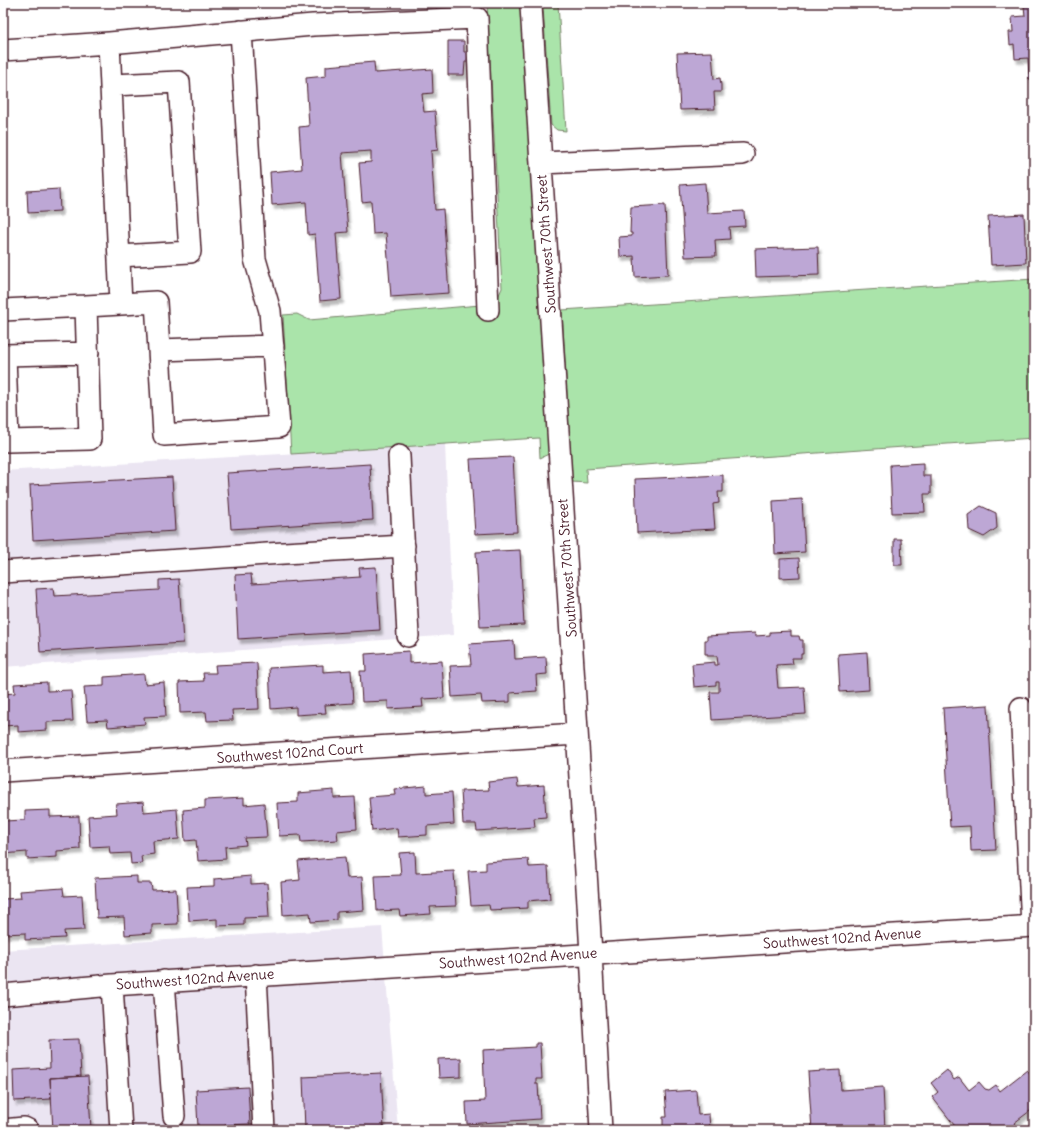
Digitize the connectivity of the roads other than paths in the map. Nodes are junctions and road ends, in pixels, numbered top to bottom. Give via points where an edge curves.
1 (531, 6) dead end
2 (241, 31) junction
3 (109, 43) junction
4 (3, 50) edge
5 (111, 85) junction
6 (743, 154) dead end
7 (541, 163) junction
8 (119, 256) junction
9 (121, 304) junction
10 (86, 306) junction
11 (3, 310) edge
12 (488, 310) dead end
13 (273, 346) junction
14 (159, 350) junction
15 (88, 353) junction
16 (399, 456) dead end
17 (404, 546) junction
18 (3, 572) edge
19 (408, 636) dead end
20 (1021, 708) dead end
21 (577, 734) junction
22 (3, 771) edge
23 (1033, 926) edge
24 (591, 953) junction
25 (256, 975) junction
26 (164, 981) junction
27 (112, 985) junction
28 (3, 995) edge
29 (174, 1116) dead end
30 (3, 1130) edge
31 (28, 1130) edge
32 (121, 1130) edge
33 (264, 1130) edge
34 (601, 1130) edge

1 - 7 street, Southwest 70th Street
2 - 3 street
2 - 12 street via 313,25 477,18
2 - 13 street via 255,259 270,311
3 - 4 street
3 - 5 street
5 - 8 street
5 - 8 street via 179,82 190,252
6 - 7 street
7 - 21 street, Southwest 70th Street
8 - 9 street
9 - 10 street
9 - 14 street via 156,302
10 - 11 street
10 - 15 street
13 - 14 street
13 - 14 street via 279,427 164,435
15 - 15 street via 90,439 8,441 5,355
16 - 17 street
17 - 18 street
17 - 19 street
20 - 23 street
21 - 22 street, Southwest 102nd Court
21 - 24 street, Southwest 70th Street
23 - 24 street, Southwest 102nd Avenue
24 - 25 street, Southwest 102nd Avenue
24 - 34 street, Southwest 70th Street
25 - 26 street, Southwest 102nd Avenue
25 - 33 street
26 - 27 street, Southwest 102nd Avenue
26 - 29 street
27 - 28 street, Southwest 102nd Avenue
27 - 32 street
30 - 31 street

